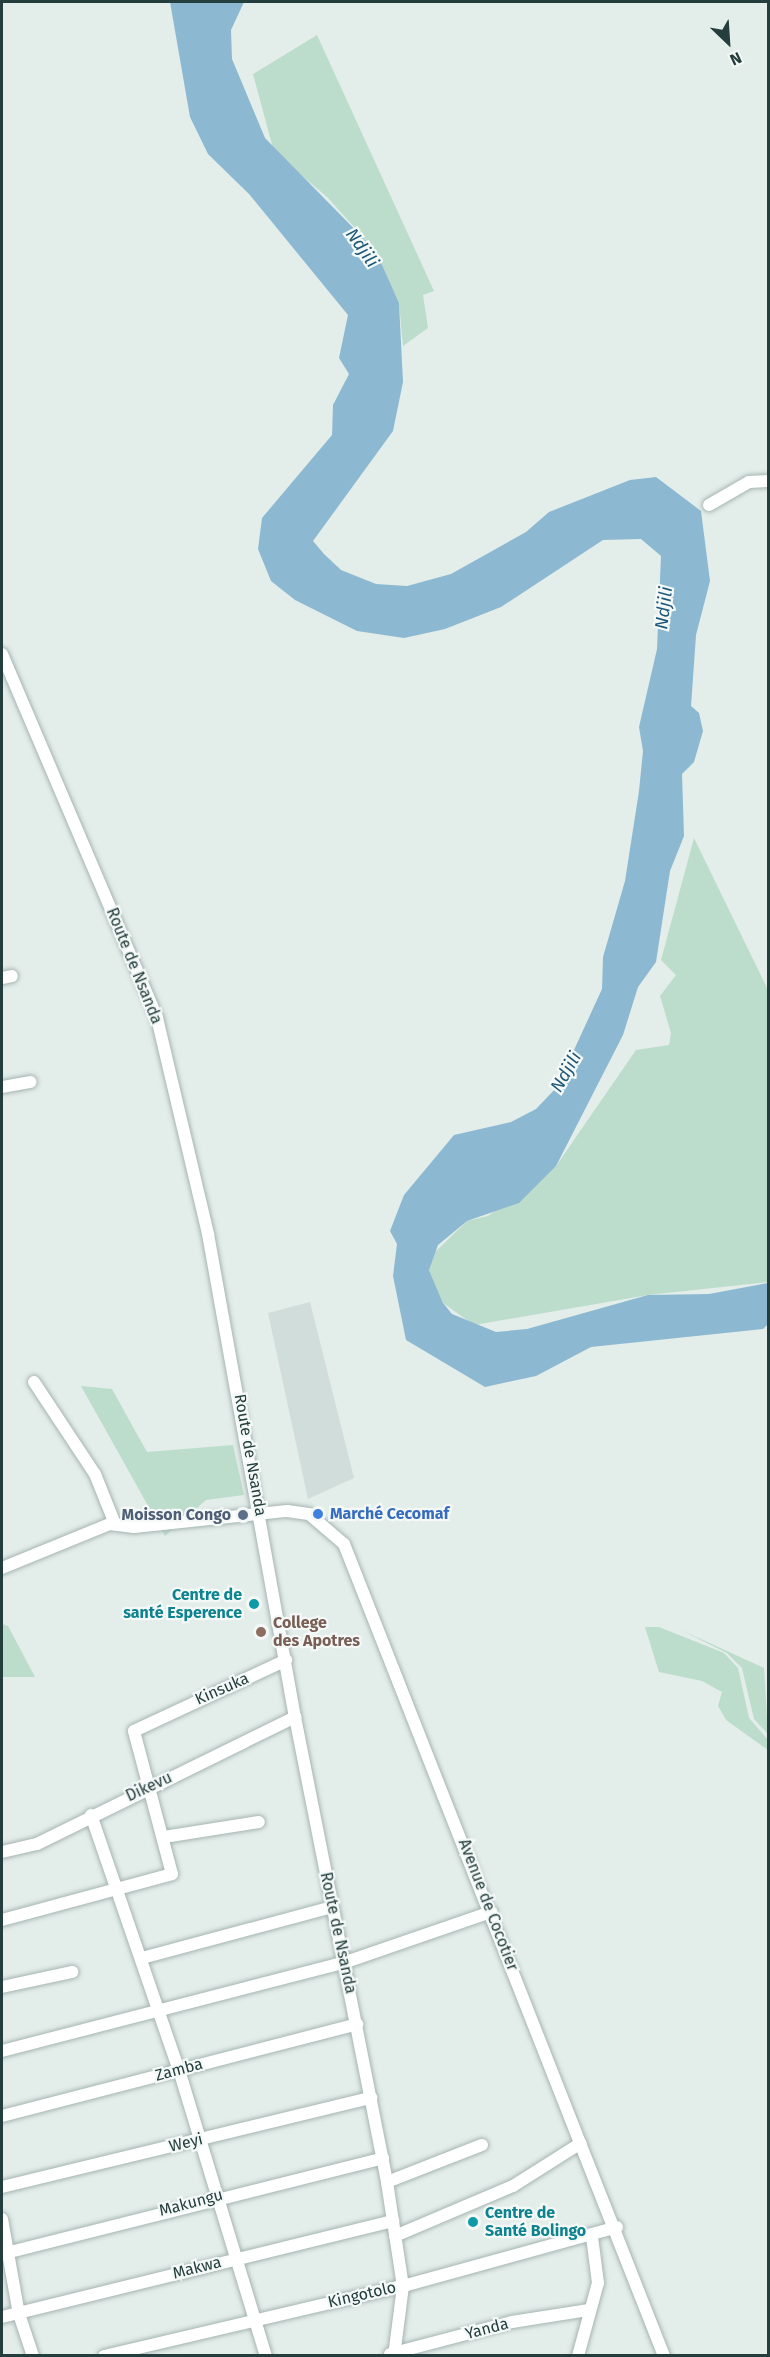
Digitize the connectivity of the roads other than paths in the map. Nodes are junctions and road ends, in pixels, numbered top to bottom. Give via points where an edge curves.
1 (768, 481) edge
2 (709, 505) dead end
3 (2, 654) edge
4 (31, 1082) dead end
5 (2, 1087) edge
6 (34, 1382) dead end
7 (261, 1514) junction
8 (115, 1524) junction
9 (2, 1568) edge
10 (286, 1660) junction
11 (295, 1717) junction
12 (150, 1786) junction
13 (91, 1815) junction
14 (259, 1822) dead end
15 (164, 1837) junction
16 (2, 1852) edge
17 (120, 1891) junction
18 (332, 1907) junction
19 (491, 1912) junction
20 (2, 1920) edge
21 (142, 1958) junction
22 (343, 1963) junction
23 (72, 1972) dead end
24 (2, 1987) edge
25 (159, 2009) junction
26 (357, 2024) junction
27 (2, 2051) edge
28 (179, 2070) junction
29 (371, 2098) junction
30 (2, 2116) edge
31 (199, 2140) junction
32 (581, 2143) junction
33 (482, 2145) dead end
34 (382, 2158) junction
35 (387, 2182) junction
36 (2, 2187) edge
37 (217, 2196) junction
38 (2, 2219) edge
39 (393, 2221) junction
40 (617, 2227) junction
41 (395, 2236) junction
42 (592, 2237) junction
43 (4, 2253) edge
44 (237, 2258) junction
45 (403, 2286) junction
46 (589, 2310) junction
47 (19, 2314) junction
48 (2, 2318) edge
49 (255, 2320) junction
50 (33, 2355) edge
51 (104, 2355) edge
52 (266, 2355) edge
53 (392, 2355) edge
54 (579, 2355) edge
55 (664, 2355) edge

1 - 2 street via 748,482
3 - 7 street, Route de Nsanda via 157,1018 208,1234
4 - 5 street
6 - 8 street via 95,1474
7 - 8 street, Avenue de Cocotier via 134,1527
7 - 10 street, Route de Nsanda
7 - 19 street, Avenue de Cocotier via 309,1514 344,1544
8 - 9 street
10 - 11 street, Route de Nsanda
10 - 12 street, Kinsuka via 134,1731
11 - 12 street, Dikevu
11 - 18 street, Route de Nsanda
12 - 13 street, Dikevu
12 - 15 street
13 - 16 street, Dikevu via 37,1844
13 - 17 street
14 - 15 street
15 - 17 street via 172,1874
17 - 20 street
17 - 21 street
18 - 21 street
18 - 22 street, Route de Nsanda
19 - 22 street
19 - 32 street, Avenue de Cocotier
21 - 25 street
22 - 25 street
22 - 26 street, Route de Nsanda
23 - 24 street
25 - 27 street
25 - 28 street
26 - 28 street, Zamba
26 - 29 street, Route de Nsanda
28 - 30 street, Zamba
28 - 31 street
29 - 31 street, Weyi
29 - 34 street, Route de Nsanda
31 - 36 street, Weyi
31 - 37 street
32 - 40 street, Avenue de Cocotier
32 - 41 street via 513,2186
33 - 35 street
34 - 35 street, Route de Nsanda
34 - 37 street, Makungu
35 - 39 street, Route de Nsanda
37 - 43 street, Makungu
37 - 44 street
38 - 43 street
39 - 41 street, Route de Nsanda
39 - 44 street, Makwa
40 - 42 street, Kingotolo
40 - 55 street, Avenue de Cocotier
41 - 45 street, Route de Nsanda
42 - 45 street, Kingotolo
42 - 46 street via 599,2274
43 - 47 street
44 - 47 street, Makwa
44 - 49 street
45 - 49 street, Kingotolo
45 - 53 street, Route de Nsanda
46 - 53 street, Yanda via 512,2322
46 - 54 street
47 - 48 street, Makwa
47 - 50 street
49 - 51 street, Kingotolo
49 - 52 street

